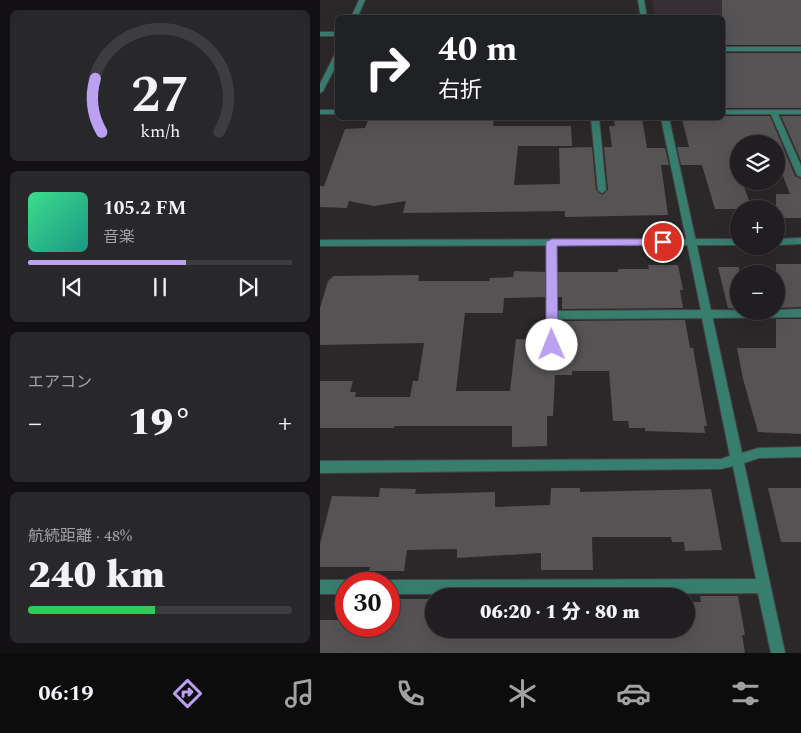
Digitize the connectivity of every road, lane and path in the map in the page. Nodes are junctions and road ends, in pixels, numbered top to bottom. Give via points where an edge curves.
1 (362, 0) edge
2 (641, 0) edge
3 (355, 15) edge
4 (644, 15) edge
5 (320, 34) edge
6 (335, 34) edge
7 (801, 48) edge
8 (725, 49) edge
9 (335, 59) edge
10 (322, 82) edge
11 (320, 91) edge
12 (320, 112) edge
13 (335, 112) edge
14 (725, 112) edge
15 (774, 112) junction
16 (801, 112) edge
17 (595, 120) edge
18 (665, 120) edge
19 (801, 175) edge
20 (602, 190) dead end
21 (552, 242) junction
22 (692, 242) junction
23 (730, 242) edge
24 (785, 242) edge
25 (801, 242) edge
26 (320, 244) edge
27 (801, 313) edge
28 (706, 314) junction
29 (552, 315) junction
30 (552, 345) dead end
31 (801, 452) edge
32 (737, 458) junction
33 (320, 467) edge
34 (764, 586) junction
35 (320, 587) edge
36 (335, 587) edge
37 (400, 587) edge
38 (778, 653) edge

1 - 3 street
2 - 4 street
5 - 6 street
7 - 8 street
9 - 10 street
10 - 11 street
12 - 13 street
14 - 15 street
15 - 16 street
15 - 19 street
17 - 20 street
18 - 22 street
21 - 22 street
21 - 26 street
21 - 29 street
22 - 23 street
22 - 28 street
24 - 25 street
27 - 28 street
28 - 29 street
28 - 32 street
29 - 30 street
31 - 32 street via 759,452
32 - 33 street via 721,464
32 - 34 street
34 - 37 street
34 - 38 street
35 - 36 street

